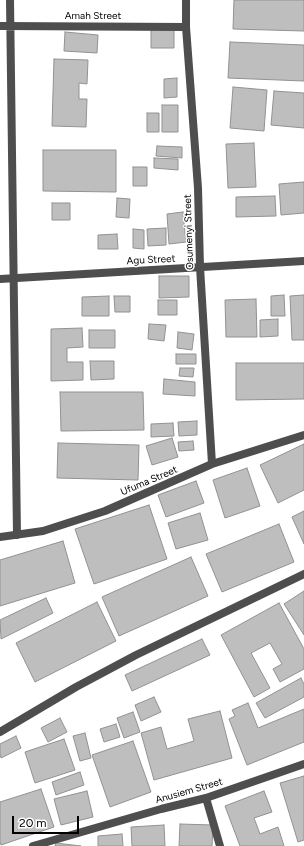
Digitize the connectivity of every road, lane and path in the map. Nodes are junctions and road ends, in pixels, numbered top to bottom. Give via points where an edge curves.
1 (10, 0) edge
2 (186, 0) edge
3 (0, 26) edge
4 (11, 26) junction
5 (186, 27) junction
6 (304, 261) edge
7 (200, 267) junction
8 (14, 278) junction
9 (0, 279) edge
10 (304, 435) edge
11 (212, 464) junction
12 (17, 535) junction
13 (0, 537) edge
14 (304, 574) edge
15 (0, 732) edge
16 (304, 764) edge
17 (206, 798) junction
18 (33, 846) edge
19 (220, 846) edge

1 - 4 street
2 - 5 street, Osumenyi Street
3 - 4 street, Amah Street
4 - 5 street, Amah Street
4 - 8 street
5 - 7 street, Osumenyi Street via 198,188
6 - 7 street, Agu Street
7 - 8 street, Agu Street
7 - 11 street, Osumenyi Street
8 - 9 street, Agu Street
8 - 12 street
10 - 11 street, Ufuma Street
11 - 12 street, Ufuma Street via 105,511 43,531
12 - 13 street, Ufuma Street
14 - 15 street via 136,655
16 - 17 street, Anusiem Street
17 - 18 street, Anusiem Street
17 - 19 street

